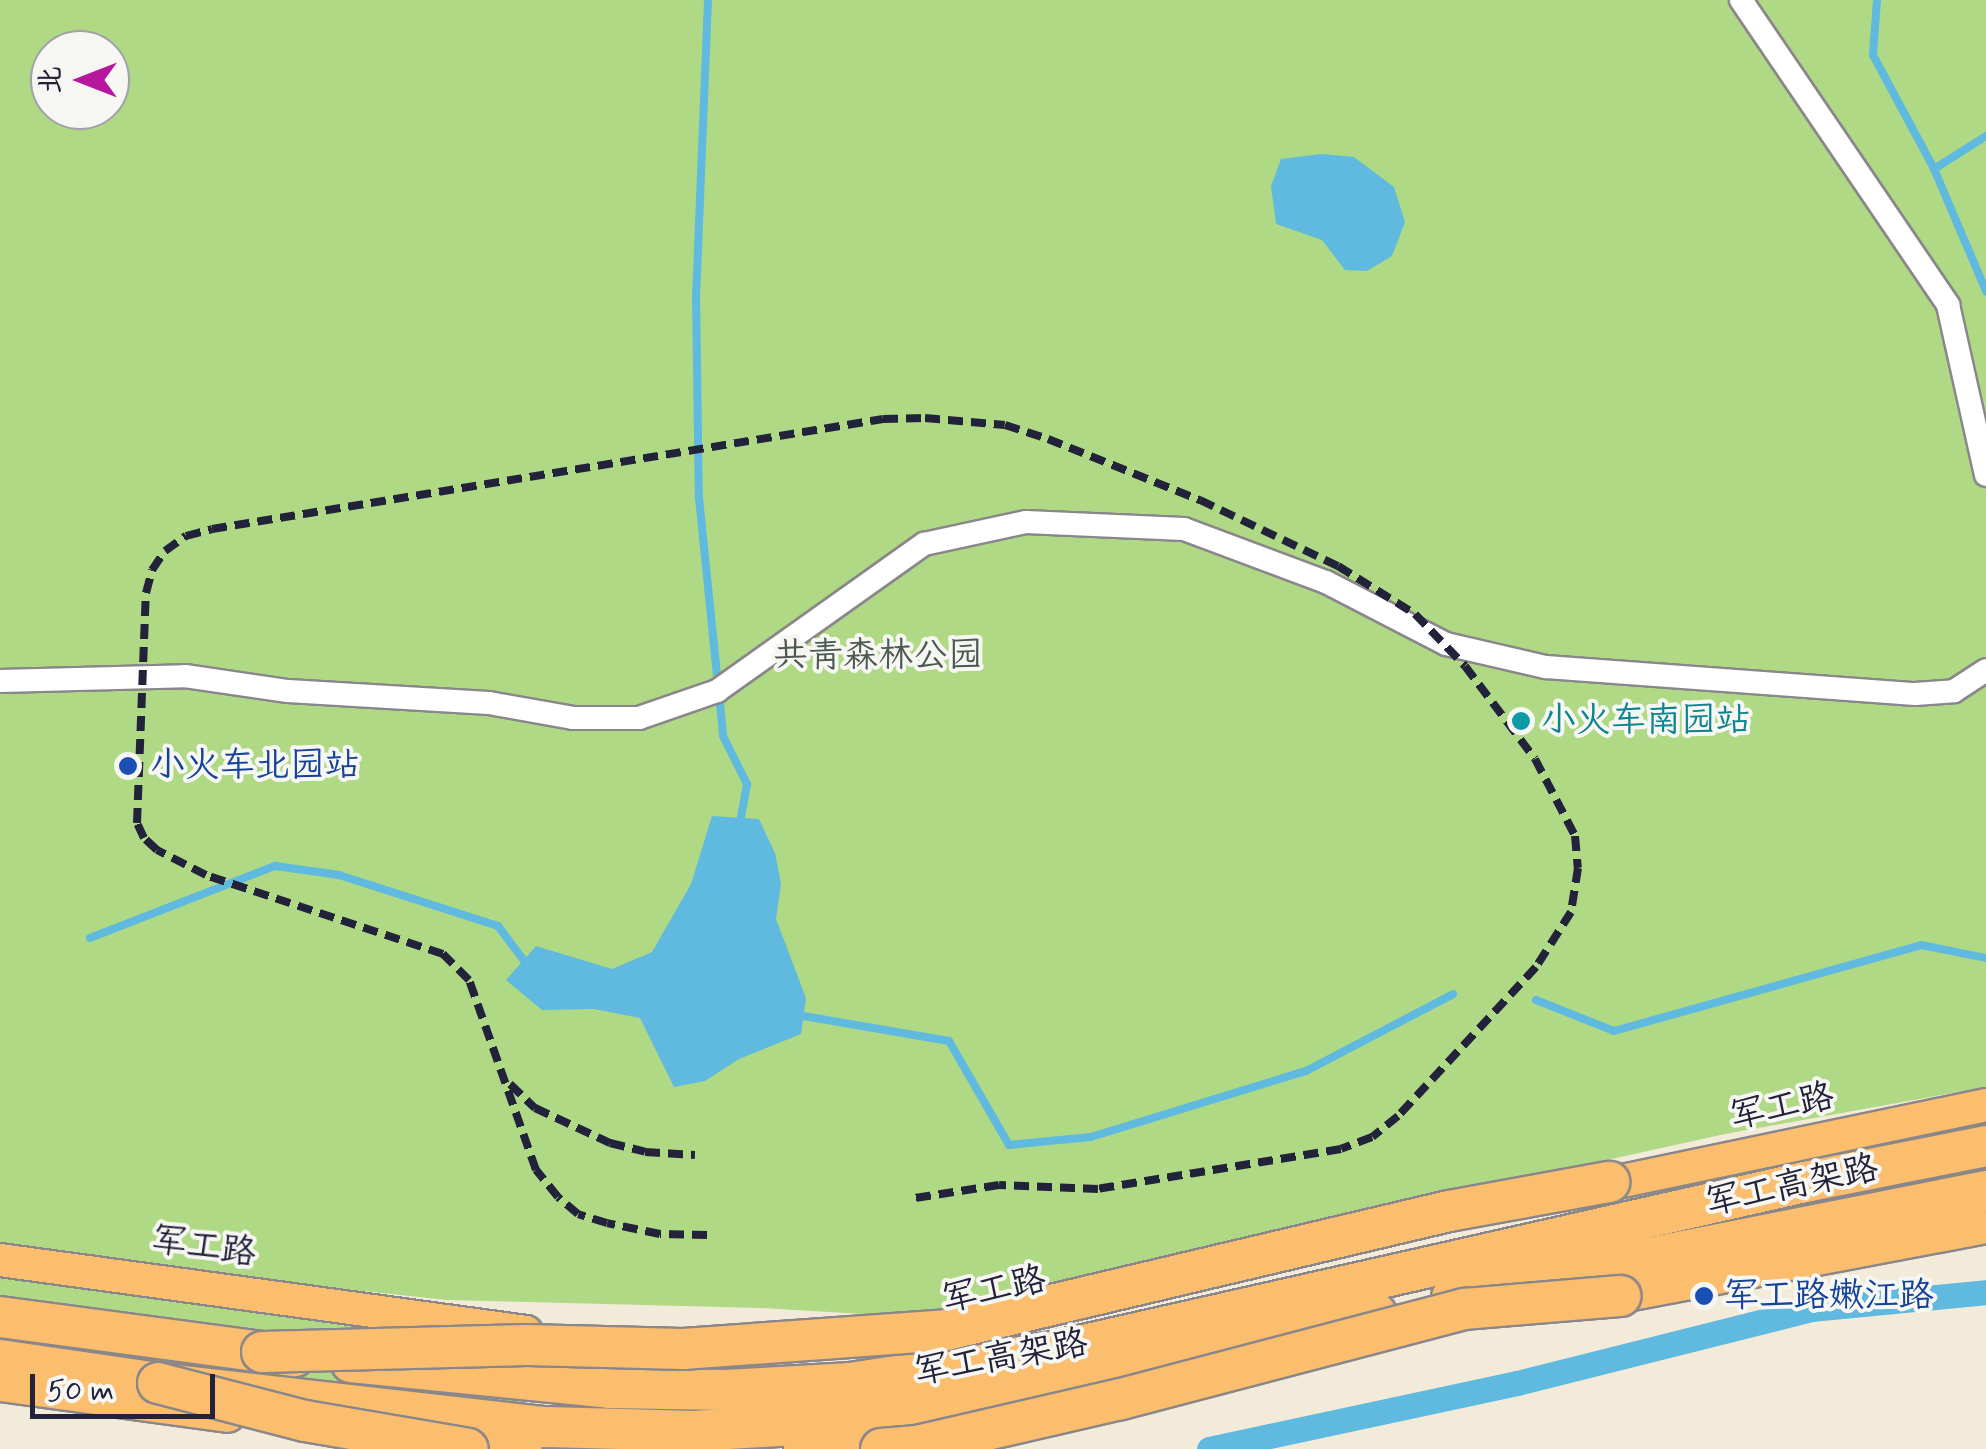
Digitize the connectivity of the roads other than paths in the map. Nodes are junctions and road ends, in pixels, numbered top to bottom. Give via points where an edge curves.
1 (1741, 0) edge
2 (1986, 475) edge
3 (1986, 670) edge
4 (0, 681) edge
5 (1986, 1105) edge
6 (1986, 1146) edge
7 (1609, 1182) junction
8 (1986, 1191) edge
9 (1986, 1227) edge
10 (0, 1260) edge
11 (1620, 1296) junction
12 (0, 1317) edge
13 (262, 1352) junction
14 (0, 1360) edge
15 (158, 1383) junction
16 (0, 1386) edge
17 (468, 1449) edge
18 (526, 1449) edge
19 (800, 1449) edge
20 (881, 1449) edge

1 - 2 street via 1948,305
3 - 4 street via 1954,691 1915,694 1546,667 1446,644 1326,582 1184,529 1026,522 924,544 717,691 639,718 573,718 489,703 288,691 186,676
5 - 7 main road, 军工路
6 - 13 highway, 军工高架路, bridge via 1052,1352 850,1383 610,1388
7 - 10 main road, 军工路 via 1447,1230 956,1341 847,1351 667,1351
7 - 13 highway, bridge via 1449,1211 946,1330 683,1349 527,1345
8 - 15 highway, 军工高架路, bridge via 986,1398 831,1423 693,1431 547,1427
9 - 11 main road
11 - 19 main road via 958,1430
11 - 20 highway, bridge via 1465,1310 1121,1400
12 - 13 highway, 军工高架路
14 - 15 highway, 军工高架路
15 - 17 highway, bridge via 305,1420
16 - 18 main road

